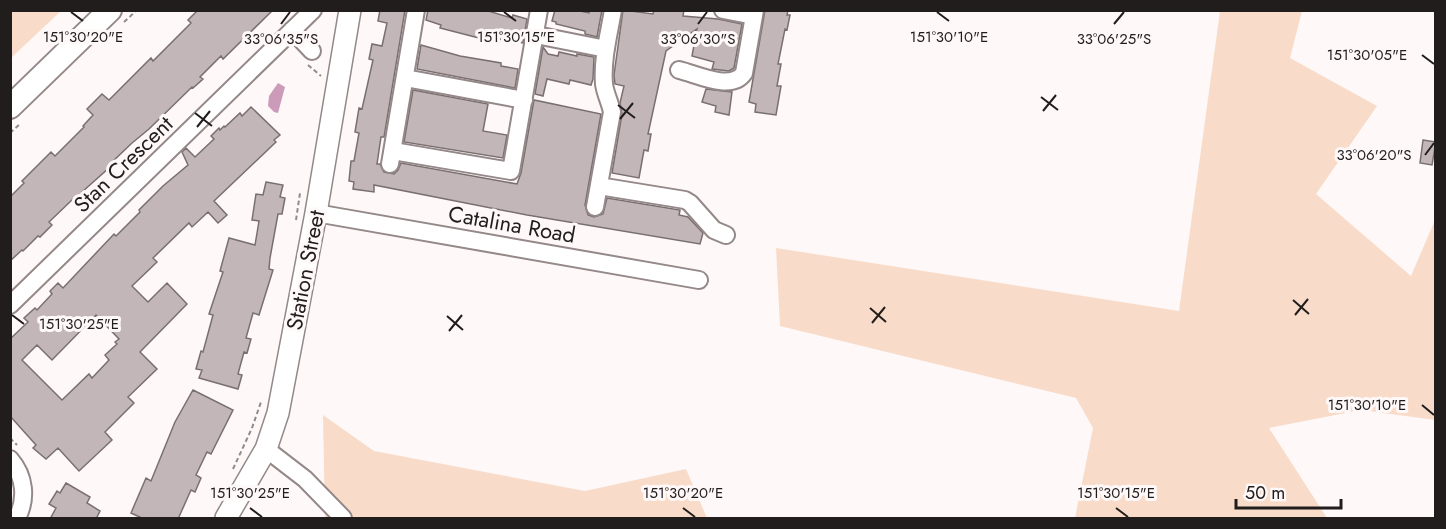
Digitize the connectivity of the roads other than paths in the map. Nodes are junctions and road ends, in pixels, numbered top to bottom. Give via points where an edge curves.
1 (110, 10) edge
2 (313, 10) edge
3 (350, 10) edge
4 (416, 10) edge
5 (539, 10) edge
6 (614, 10) edge
7 (723, 10) edge
8 (754, 13) edge
9 (292, 30) junction
10 (536, 35) junction
11 (606, 49) junction
12 (308, 56) road end
13 (679, 70) dead end
14 (405, 78) junction
15 (524, 100) junction
16 (10, 108) edge
17 (599, 186) junction
18 (596, 207) dead end
19 (316, 213) junction
20 (726, 235) dead end
21 (699, 280) dead end
22 (10, 305) edge
23 (266, 449) junction
24 (10, 459) edge
25 (17, 519) edge
26 (226, 519) edge
27 (343, 519) edge

1 - 16 main road
2 - 9 street, Stan Crescent
3 - 19 street, Station Street
4 - 14 street
5 - 10 street
6 - 11 street
7 - 8 street
8 - 13 street via 744,72 738,80 722,81
9 - 12 street
9 - 22 street, Stan Crescent
10 - 11 street
10 - 15 street
11 - 17 street via 604,87 612,112
14 - 15 street
14 - 15 street via 391,158 511,171
17 - 18 street
17 - 20 street via 685,200 714,230
19 - 21 street, Catalina Road
19 - 23 street, Station Street via 278,413
23 - 26 street, Station Street
23 - 27 street via 297,471
24 - 25 street via 21,475 23,488 24,499

